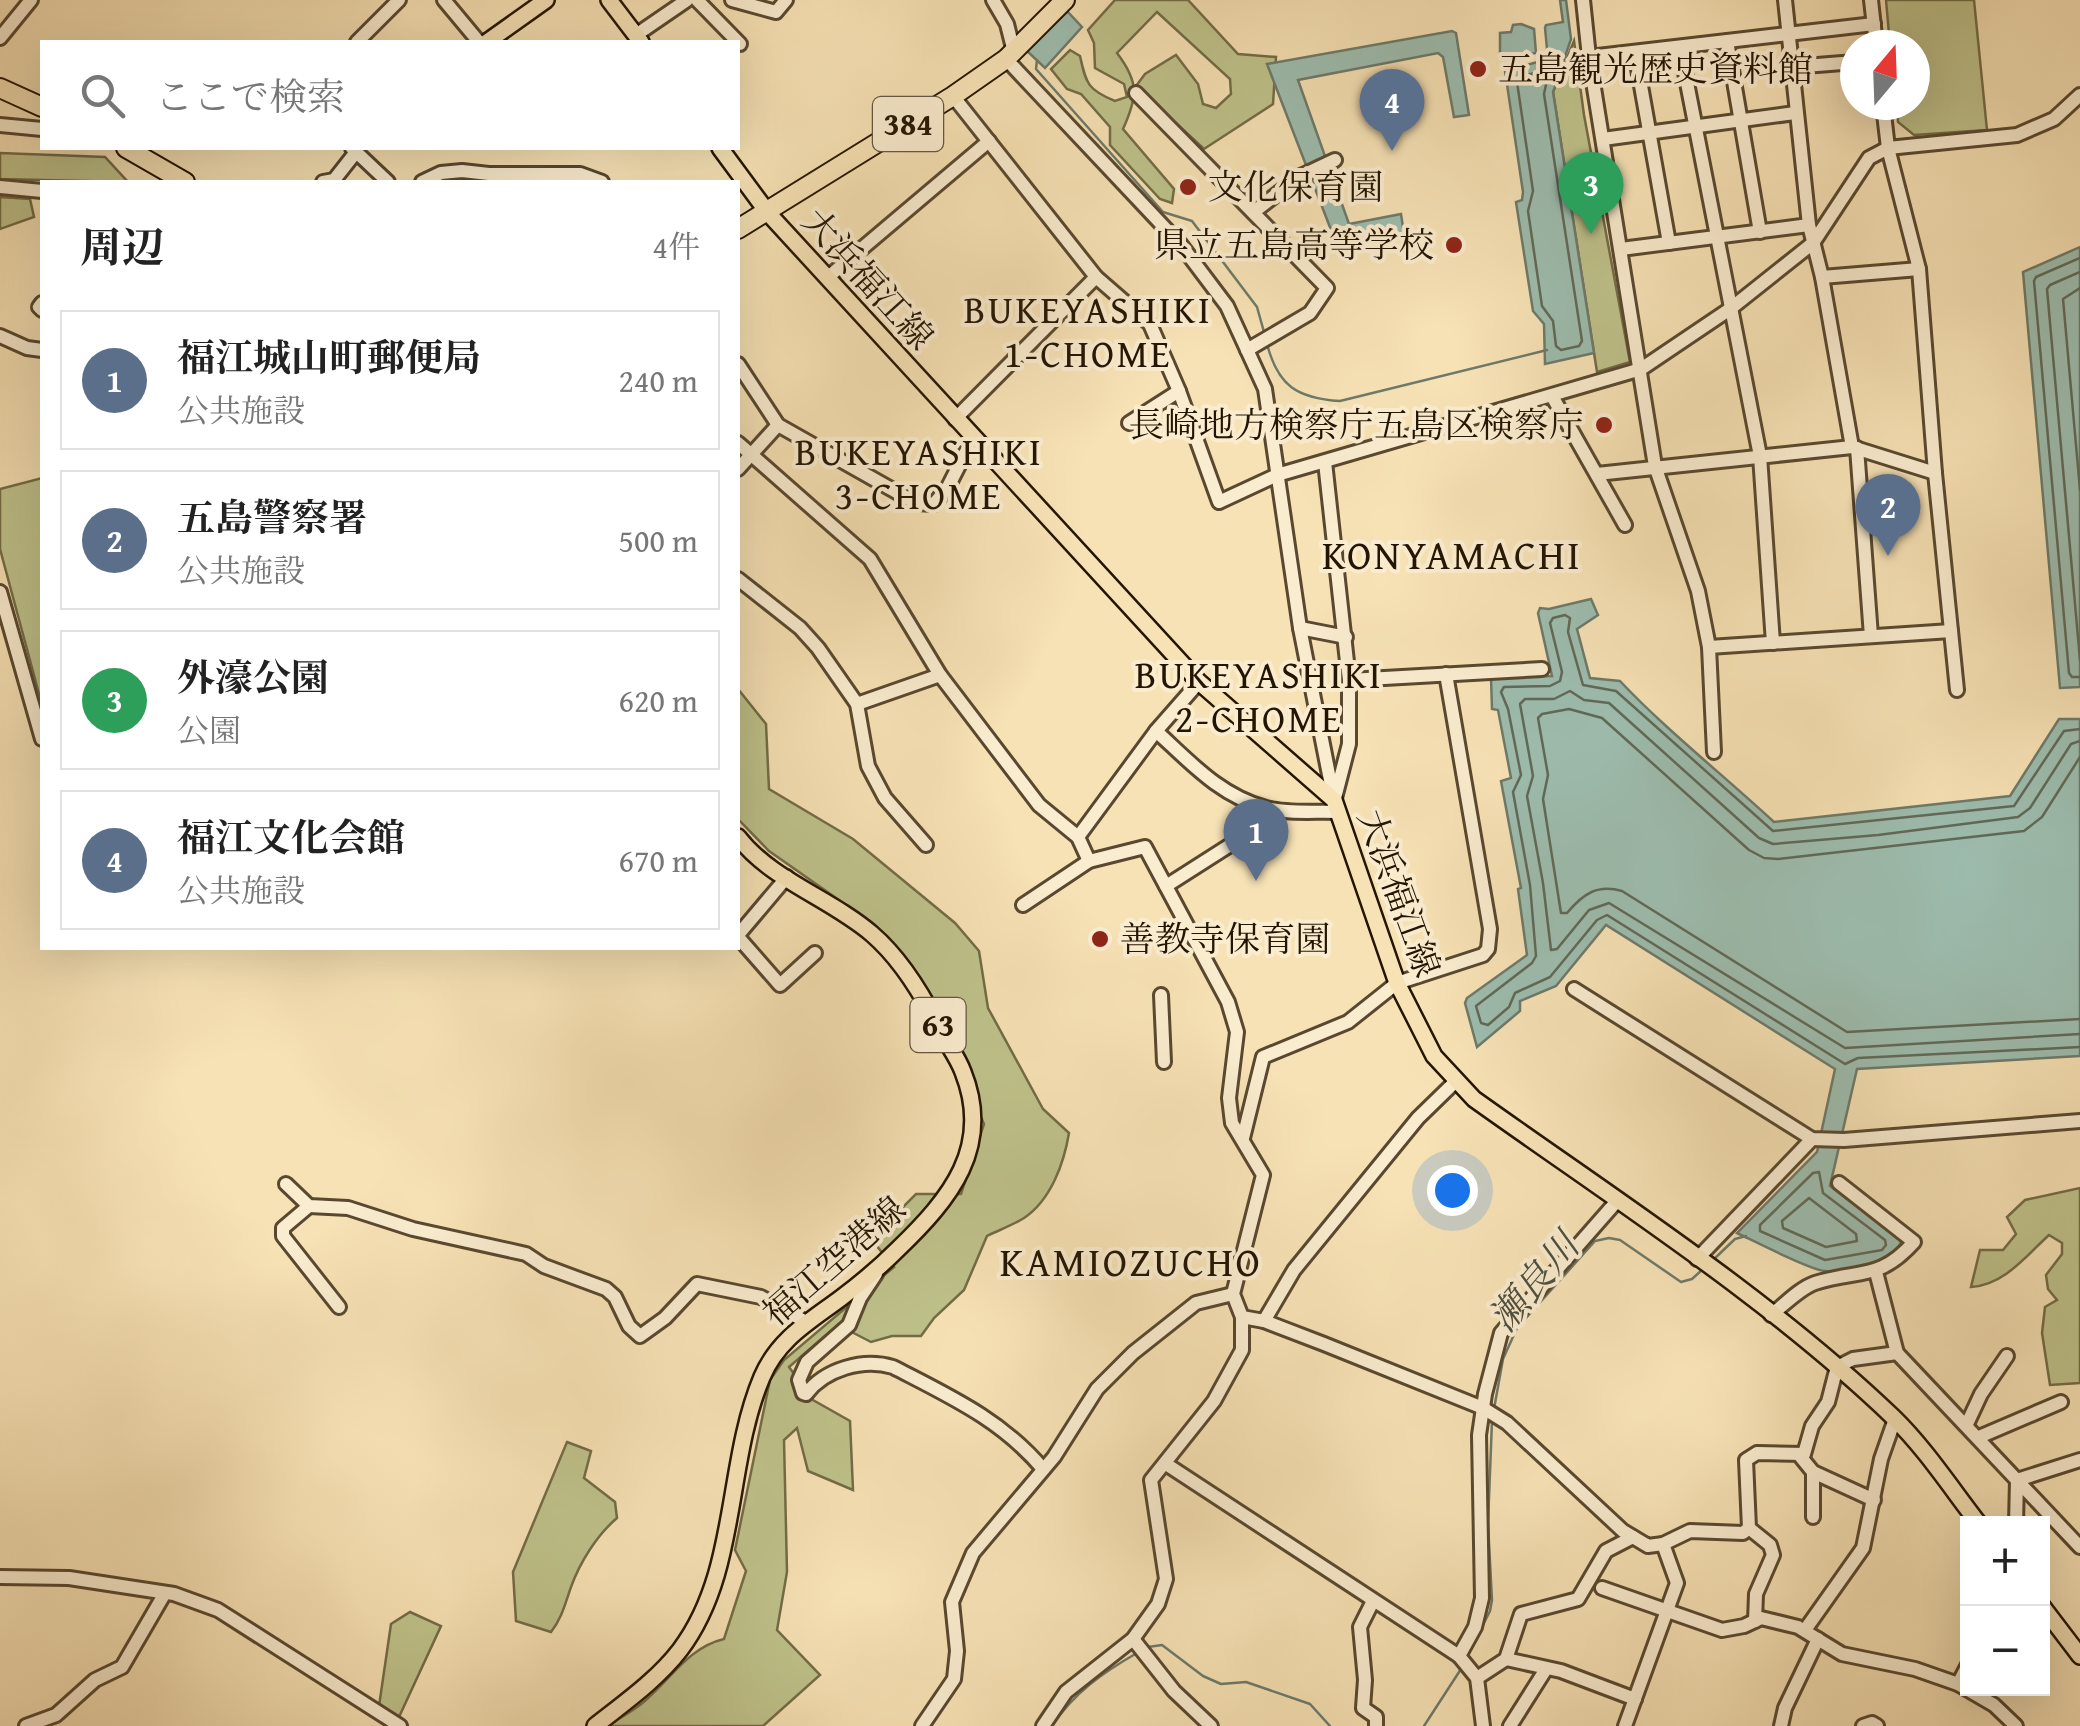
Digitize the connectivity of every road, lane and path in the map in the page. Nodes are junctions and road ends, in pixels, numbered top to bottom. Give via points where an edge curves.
1 (31, 0) edge
2 (399, 0) edge
3 (444, 0) edge
4 (546, 0) edge
5 (610, 0) edge
6 (686, 0) edge
7 (697, 0) edge
8 (732, 0) edge
9 (786, 0) edge
10 (993, 0) edge
11 (1065, 0) edge
12 (1583, 0) edge
13 (1784, 0) edge
14 (1871, 0) edge
15 (1874, 24) junction
16 (1875, 30) edge
17 (1789, 34) junction
18 (0, 38) edge
19 (638, 39) edge
20 (359, 40) edge
21 (478, 40) edge
22 (490, 40) edge
23 (736, 40) edge
24 (1727, 41) junction
25 (1680, 47) junction
26 (1635, 52) junction
27 (1010, 55) junction
28 (1589, 57) junction
29 (1840, 63) edge
30 (1792, 66) junction
31 (0, 88) edge
32 (1136, 93) dead end
33 (953, 96) junction
34 (2080, 96) edge
35 (40, 106) edge
36 (1795, 114) junction
37 (1885, 120) edge
38 (1741, 121) junction
39 (0, 125) edge
40 (1695, 126) junction
41 (40, 130) edge
42 (1648, 133) junction
43 (1602, 139) junction
44 (989, 141) junction
45 (1888, 148) junction
46 (129, 150) edge
47 (354, 150) edge
48 (722, 150) edge
49 (1335, 160) dead end
50 (182, 180) edge
51 (334, 180) edge
52 (385, 180) edge
53 (426, 180) edge
54 (596, 180) edge
55 (0, 186) edge
56 (40, 191) edge
57 (754, 193) junction
58 (740, 199) edge
59 (1255, 211) junction
60 (768, 213) junction
61 (1809, 226) junction
62 (740, 228) edge
63 (1760, 232) junction
64 (1716, 237) junction
65 (1813, 242) junction
66 (1668, 243) junction
67 (1621, 249) junction
68 (1918, 270) junction
69 (1096, 277) junction
70 (828, 278) junction
71 (1822, 278) junction
72 (1730, 309) junction
73 (0, 336) edge
74 (40, 350) edge
75 (1247, 350) junction
76 (740, 367) edge
77 (1641, 370) junction
78 (1179, 391) junction
79 (1552, 396) junction
80 (955, 419) junction
81 (1130, 422) dead end
82 (778, 425) junction
83 (973, 438) junction
84 (740, 445) edge
85 (1854, 447) junction
86 (752, 454) junction
87 (1760, 456) junction
88 (1326, 462) junction
89 (1655, 466) junction
90 (740, 468) edge
91 (1934, 472) junction
92 (1597, 474) junction
93 (1277, 476) junction
94 (1626, 524) dead end
95 (740, 581) edge
96 (0, 592) edge
97 (1300, 628) junction
98 (1952, 631) junction
99 (1871, 636) junction
100 (1346, 638) junction
101 (1773, 643) junction
102 (1709, 647) junction
103 (1542, 669) dead end
104 (1446, 674) junction
105 (940, 675) junction
106 (1349, 680) junction
107 (1199, 682) junction
108 (1958, 690) dead end
109 (857, 704) junction
110 (1156, 731) junction
111 (40, 732) edge
112 (1714, 752) dead end
113 (1336, 806) junction
114 (1269, 809) junction
115 (1078, 837) junction
116 (740, 840) edge
117 (926, 846) dead end
118 (1089, 861) junction
119 (787, 877) junction
120 (1166, 886) junction
121 (1024, 905) dead end
122 (740, 934) edge
123 (740, 938) edge
124 (815, 953) dead end
125 (1397, 983) junction
126 (1574, 990) dead end
127 (1161, 995) dead end
128 (1164, 1062) dead end
129 (1456, 1081) junction
130 (2080, 1121) edge
131 (1244, 1138) junction
132 (1812, 1139) junction
133 (1839, 1183) dead end
134 (286, 1184) dead end
135 (1616, 1200) junction
136 (310, 1206) junction
137 (1697, 1259) junction
138 (882, 1265) junction
139 (1876, 1272) junction
140 (1233, 1294) junction
141 (338, 1307) dead end
142 (1771, 1315) junction
143 (1242, 1317) junction
144 (1264, 1321) junction
145 (806, 1322) junction
146 (1897, 1353) junction
147 (2007, 1356) dead end
148 (1837, 1367) junction
149 (2061, 1402) dead end
150 (1483, 1408) junction
151 (1895, 1419) junction
152 (1967, 1424) junction
153 (1978, 1437) junction
154 (1800, 1456) junction
155 (2080, 1460) edge
156 (1166, 1464) junction
157 (1043, 1469) junction
158 (1814, 1472) junction
159 (2018, 1480) junction
160 (1874, 1500) junction
161 (1973, 1516) edge
162 (2016, 1516) edge
163 (1814, 1518) dead end
164 (1749, 1528) junction
165 (1633, 1536) junction
166 (1663, 1544) junction
167 (2080, 1547) edge
168 (0, 1577) edge
169 (1602, 1588) dead end
170 (165, 1593) junction
171 (1372, 1601) junction
172 (1669, 1609) junction
173 (2050, 1617) edge
174 (1755, 1621) junction
175 (1805, 1630) junction
176 (1818, 1638) junction
177 (1132, 1639) junction
178 (1458, 1656) junction
179 (2080, 1656) edge
180 (1506, 1659) junction
181 (1546, 1669) junction
182 (1477, 1678) junction
183 (1960, 1680) edge
184 (1958, 1684) junction
185 (1635, 1699) junction
186 (1480, 1724) edge
187 (2009, 1724) edge
188 (26, 1726) edge
189 (400, 1726) edge
190 (596, 1726) edge
191 (922, 1726) edge
192 (1042, 1726) edge
193 (1212, 1726) edge
194 (1376, 1726) edge
195 (1510, 1726) edge
196 (1625, 1726) edge
197 (1781, 1726) edge
198 (1862, 1726) edge
199 (1877, 1726) edge

1 - 18 street
2 - 20 street
3 - 21 street
4 - 22 main road
5 - 19 main road
6 - 19 street
7 - 23 street
8 - 9 street via 776,12
10 - 27 street via 1007,24
11 - 27 highway, 384
12 - 28 street
13 - 17 street
14 - 15 street
15 - 16 street
15 - 17 street
17 - 24 street
17 - 30 street
24 - 25 street
24 - 38 street
25 - 26 street
25 - 40 street
26 - 28 street
26 - 42 street
27 - 33 highway, 384
27 - 75 street via 1182,245 1227,306
28 - 43 street
29 - 30 street
30 - 36 street
31 - 35 highway
32 - 59 street
33 - 44 street
33 - 60 highway, 384
34 - 45 street via 2054,119 2017,136
36 - 38 street
36 - 61 street
37 - 45 street
38 - 40 street
38 - 63 street
39 - 41 street
40 - 42 street
40 - 64 street
42 - 43 street
42 - 66 street
43 - 67 street
44 - 69 street
44 - 70 street
45 - 65 street via 1862,164
45 - 68 street
46 - 50 highway
47 - 51 street
47 - 52 street
48 - 57 main road, 大浜福江線
49 - 59 street via 1299,177
53 - 54 street via 462,171
55 - 56 street
57 - 58 street
57 - 60 main road, 大浜福江線
59 - 75 street via 1327,288 1310,313
60 - 62 highway, 384
60 - 70 main road, 大浜福江線
61 - 63 street
61 - 65 street
63 - 64 street
64 - 66 street
64 - 72 street
65 - 71 street
65 - 72 street
66 - 67 street
67 - 77 street
68 - 71 street
68 - 91 street
69 - 78 street via 1150,324
69 - 80 street
70 - 80 main road, 大浜福江線
71 - 85 street
72 - 77 street
72 - 87 street
73 - 74 street
75 - 93 street via 1265,389
76 - 82 street
77 - 79 street
77 - 89 street
78 - 81 street
78 - 93 street via 1219,502
79 - 88 street
79 - 92 street
80 - 83 main road, 大浜福江線
82 - 83 street via 916,503 934,504
82 - 86 street
83 - 107 main road, 大浜福江線
84 - 86 street
85 - 87 street
85 - 91 street
85 - 99 street
86 - 90 street
86 - 105 street via 870,560
87 - 89 street
87 - 101 street
88 - 93 street
88 - 100 street
89 - 92 street
89 - 102 street via 1698,591
91 - 98 street
92 - 94 street
93 - 97 street
95 - 109 street via 800,628
96 - 111 street
97 - 100 street
97 - 113 street
98 - 99 street
98 - 108 street
99 - 101 street
100 - 106 street
101 - 102 street
102 - 112 street
103 - 104 street
104 - 106 street
104 - 125 street via 1490,928 1488,949
105 - 109 street
105 - 115 street via 1039,805
106 - 113 street via 1349,744
107 - 110 street
107 - 113 main road, 大浜福江線
109 - 117 street via 868,766 885,798
110 - 114 street via 1212,783
110 - 115 street
113 - 114 street
113 - 125 main road, 大浜福江線
114 - 120 street via 1260,826
115 - 118 street
116 - 119 main road, 福江空港線 / 63
118 - 120 street via 1145,847
118 - 121 street
119 - 122 street
119 - 138 main road, 福江空港線 / 63 via 874,936 905,971 969,1092 976,1125 956,1182
120 - 131 street via 1228,1002 1237,1032 1232,1124
123 - 124 street via 780,985
125 - 129 main road, 大浜福江線 via 1434,1056
125 - 131 street via 1348,1022 1263,1057
126 - 132 street
127 - 128 street
129 - 135 main road, 大浜福江線
129 - 144 street via 1294,1270
130 - 132 street
131 - 140 street via 1263,1175
132 - 137 street
133 - 139 street via 1914,1242
134 - 136 street
135 - 137 main road, 大浜福江線
135 - 150 street via 1501,1334
136 - 141 street via 282,1236
136 - 145 street via 348,1208 526,1254 606,1290 640,1336 697,1284 761,1297
137 - 142 main road, 大浜福江線
138 - 145 main road, 福江空港線 / 63
138 - 157 street via 849,1325 807,1362 799,1380 802,1393 832,1373 876,1362 892,1367 994,1421
139 - 142 street via 1812,1284
139 - 146 street
140 - 143 street
140 - 157 street via 1196,1303 1133,1352 1097,1389
142 - 148 main road, 大浜福江線
143 - 144 street
143 - 156 street via 1242,1350
144 - 150 street
145 - 190 main road, 福江空港線 / 63 via 780,1346 762,1378 698,1623 668,1664
146 - 148 street
146 - 152 street
147 - 152 street
148 - 151 main road, 大浜福江線
148 - 154 street via 1828,1402
149 - 153 street
150 - 165 street
150 - 178 street via 1482,1598
151 - 160 street
151 - 161 main road, 大浜福江線
152 - 153 street
153 - 159 street
154 - 158 street
154 - 164 street via 1756,1453 1746,1460
155 - 159 street
156 - 171 street
156 - 177 street via 1151,1480 1166,1579 1158,1604
157 - 191 street via 973,1553 952,1602 954,1679
158 - 160 street
158 - 163 street
159 - 162 street
159 - 167 street
160 - 175 street via 1863,1548
164 - 166 street via 1690,1532
164 - 174 street via 1773,1555 1756,1594
165 - 166 street via 1648,1546
165 - 180 street via 1606,1551 1578,1598 1521,1614
166 - 172 street via 1677,1583
168 - 170 street via 70,1578
169 - 172 street
170 - 188 street via 122,1668 96,1680 56,1716
170 - 189 street via 218,1610
171 - 178 street
171 - 194 street via 1360,1627 1363,1708
172 - 174 street via 1722,1630
172 - 185 street
173 - 179 main road
174 - 175 street
175 - 176 street
176 - 184 street via 1842,1654
176 - 197 street
177 - 192 street via 1066,1692
177 - 193 street
178 - 182 street
180 - 181 street
180 - 182 street
181 - 185 street
181 - 195 street
182 - 186 street
183 - 184 street
184 - 187 street via 1994,1705
185 - 196 street
198 - 199 street

